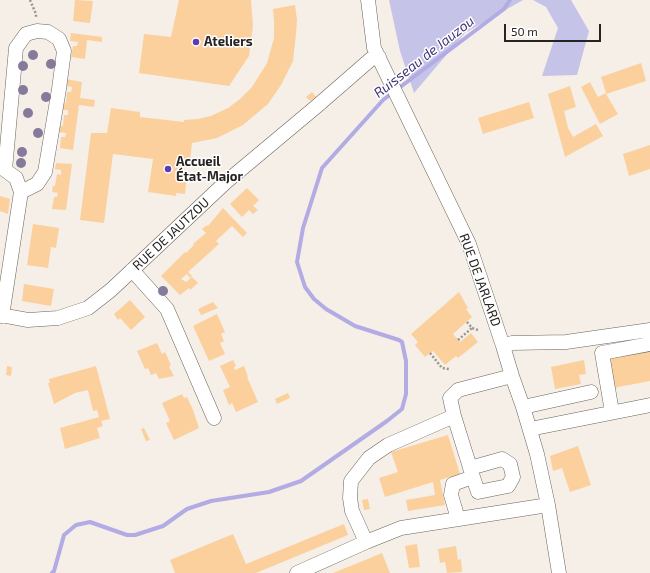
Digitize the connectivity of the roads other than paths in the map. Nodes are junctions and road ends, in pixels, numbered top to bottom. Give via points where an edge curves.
1 (368, 0) edge
2 (381, 63) junction
3 (2, 170) edge
4 (21, 192) junction
5 (132, 270) junction
6 (1, 315) edge
7 (650, 330) edge
8 (650, 344) edge
9 (504, 346) junction
10 (512, 376) junction
11 (592, 392) dead end
12 (650, 405) edge
13 (523, 407) junction
14 (612, 412) junction
15 (454, 416) junction
16 (214, 418) dead end
17 (530, 429) junction
18 (548, 505) junction
19 (458, 519) junction
20 (366, 542) junction
21 (297, 573) edge
22 (559, 573) edge

1 - 2 street, RUE DE JARLARD via 374,48
2 - 5 street, RUE DE JAUTZOU via 371,59 226,182
2 - 9 street, RUE DE JARLARD via 469,244
3 - 4 street via 16,178
3 - 4 street via 16,48 26,34 36,31 48,32 59,39 64,51 45,172 37,184
4 - 6 street
5 - 6 street, RUE DE JAUTZOU via 88,308 58,318 28,320
5 - 16 street via 167,309
7 - 9 street via 566,342 512,343
8 - 14 street via 602,353
9 - 10 street, RUE DE JARLARD
10 - 13 street, RUE DE JARLARD
10 - 15 street via 458,390 450,398
11 - 13 street
12 - 14 street
13 - 17 street, RUE DE JARLARD
14 - 17 street
15 - 19 street via 471,472 453,484 451,495
15 - 20 street via 388,445 369,458 351,481 352,511
17 - 18 street, RUE DE JARLARD
18 - 19 street
18 - 22 street, RUE DE JARLARD
19 - 20 street via 401,528
20 - 21 street

